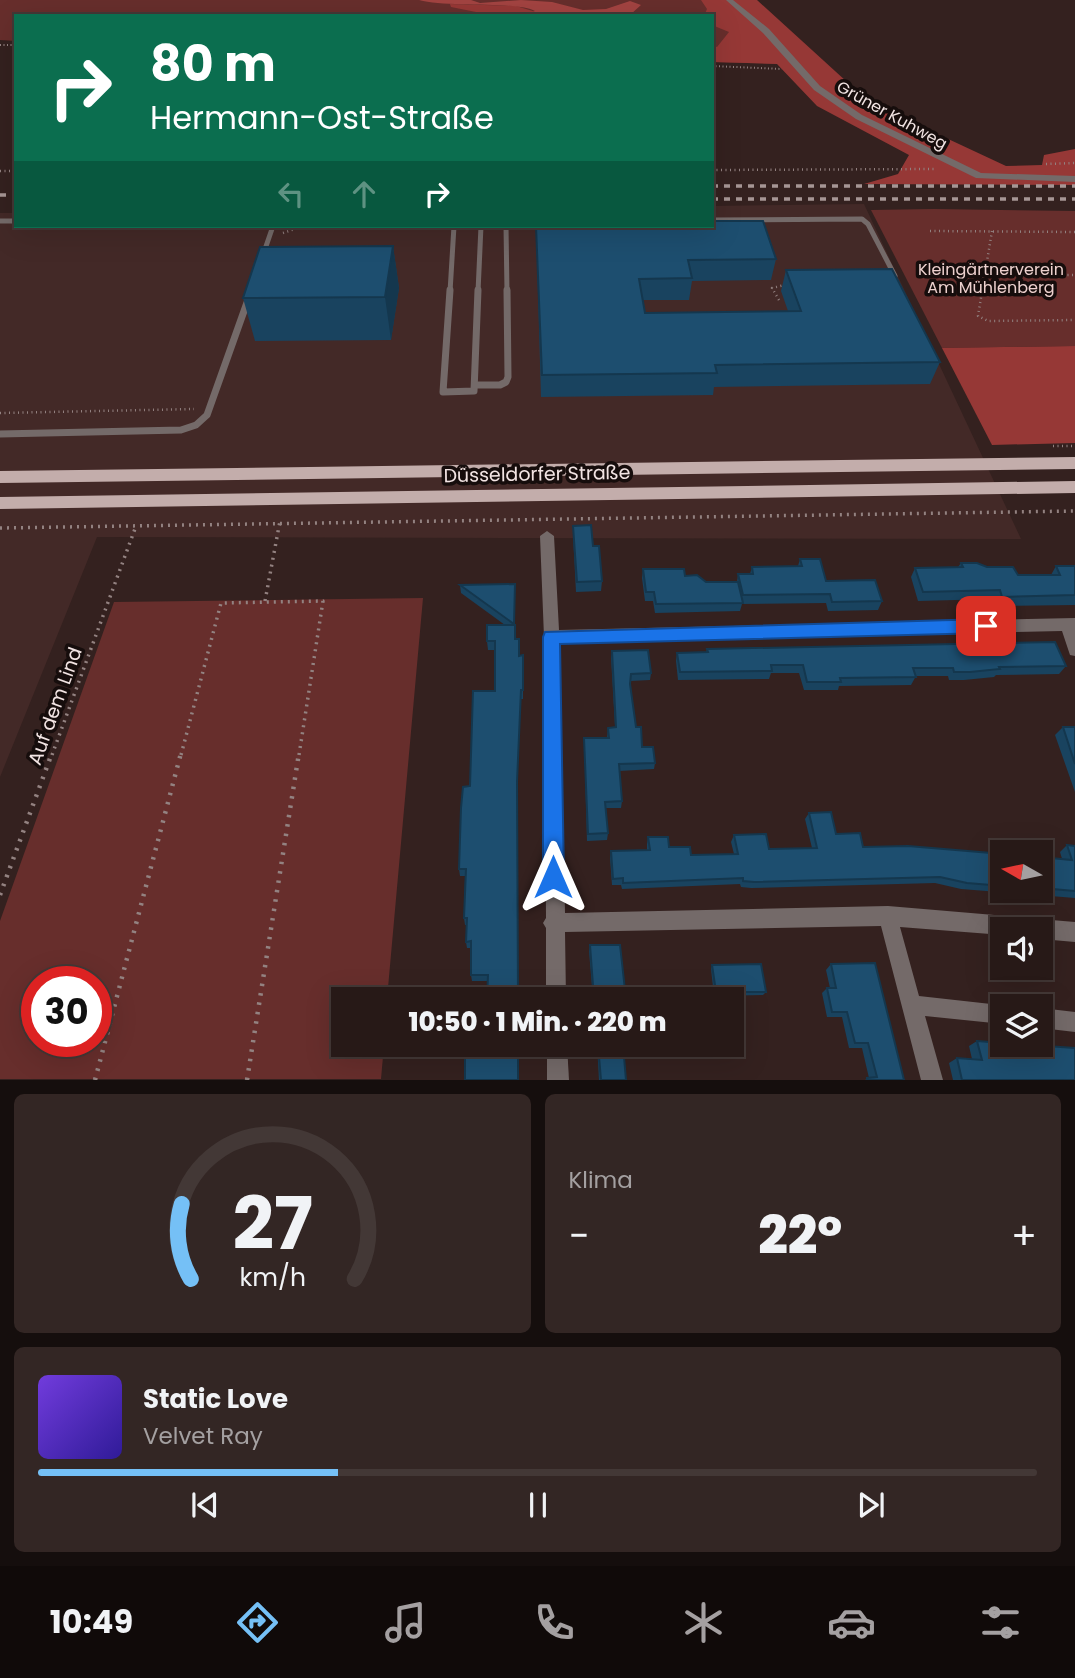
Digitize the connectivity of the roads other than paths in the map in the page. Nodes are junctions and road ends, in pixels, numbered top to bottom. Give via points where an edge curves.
1 (729, 0) edge
2 (1075, 179) edge
3 (714, 220) edge
4 (272, 228) edge
5 (454, 228) edge
6 (481, 228) edge
7 (506, 228) edge
8 (259, 267) edge
9 (882, 277) edge
10 (895, 277) junction
11 (901, 289) edge
12 (250, 293) edge
13 (475, 386) junction
14 (0, 434) edge
15 (1075, 463) edge
16 (0, 477) edge
17 (1075, 487) edge
18 (0, 503) edge
19 (547, 536) dead end
20 (1071, 624) edge
21 (552, 637) junction
22 (1075, 650) edge
23 (888, 916) junction
24 (553, 923) junction
25 (1075, 932) edge
26 (556, 987) edge
27 (912, 1005) junction
28 (990, 1013) edge
29 (1053, 1019) edge
30 (1075, 1022) edge
31 (557, 1057) edge
32 (558, 1080) edge
33 (932, 1080) edge

1 - 2 street, Grüner Kuhweg via 766,31 817,88 847,110 961,169 989,178
3 - 10 lane via 862,219
4 - 8 lane
5 - 13 lane via 443,392 474,391
6 - 13 lane
7 - 13 lane via 508,377 500,385
9 - 10 lane
10 - 11 lane
12 - 14 lane via 207,415 196,425 181,430
15 - 16 main road, Düsseldorfer Straße
17 - 18 main road, Düsseldorfer Straße
19 - 21 street
20 - 21 street
20 - 22 street
21 - 24 street
23 - 24 street
23 - 25 street
23 - 27 street
24 - 26 street
27 - 28 street
27 - 33 street
29 - 30 street
31 - 32 street

